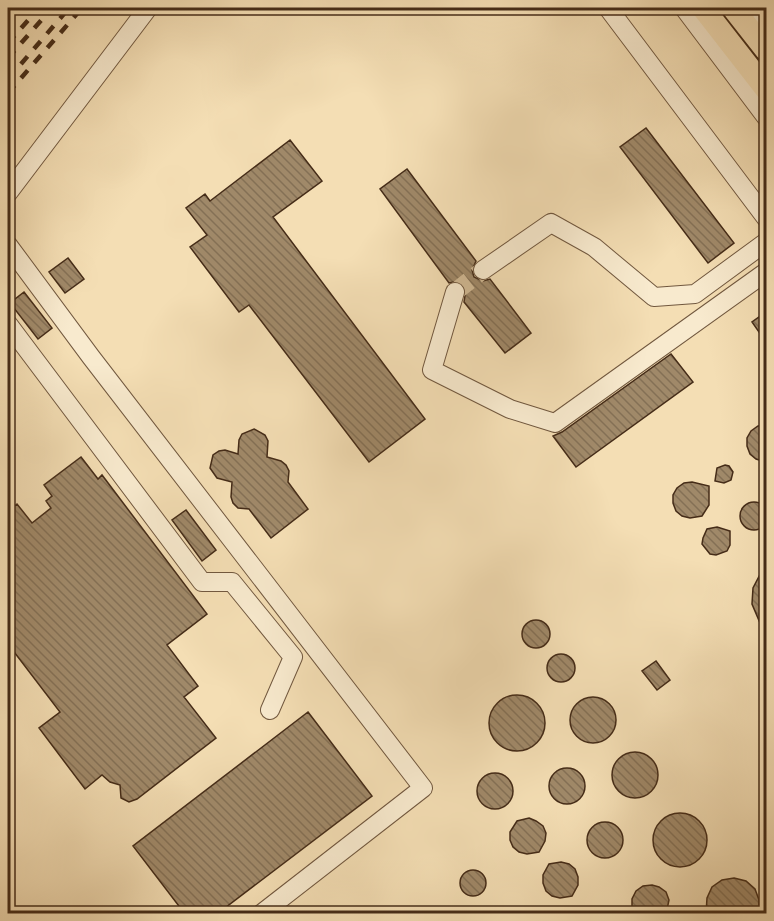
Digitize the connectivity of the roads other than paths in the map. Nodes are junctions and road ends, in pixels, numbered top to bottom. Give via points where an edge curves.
1 (148, 8) edge
2 (608, 8) edge
3 (684, 8) edge
4 (703, 8) edge
5 (734, 8) edge
6 (751, 8) edge
7 (766, 28) edge
8 (766, 50) edge
9 (766, 89) edge
10 (766, 117) edge
11 (8, 193) edge
12 (766, 218) edge
13 (766, 242) edge
14 (8, 245) edge
15 (483, 270) tunnel mouth
16 (766, 272) edge
17 (455, 291) tunnel mouth
18 (8, 324) edge
19 (270, 710) dead end
20 (261, 914) edge

1 - 11 street
2 - 12 street
3 - 10 street
4 - 9 main road
5 - 8 main road
6 - 7 street
13 - 15 street via 695,294 654,297 594,247 551,223
14 - 20 street via 423,788
16 - 17 street via 555,423 510,409 432,370
18 - 19 street via 202,582 232,582 293,657

